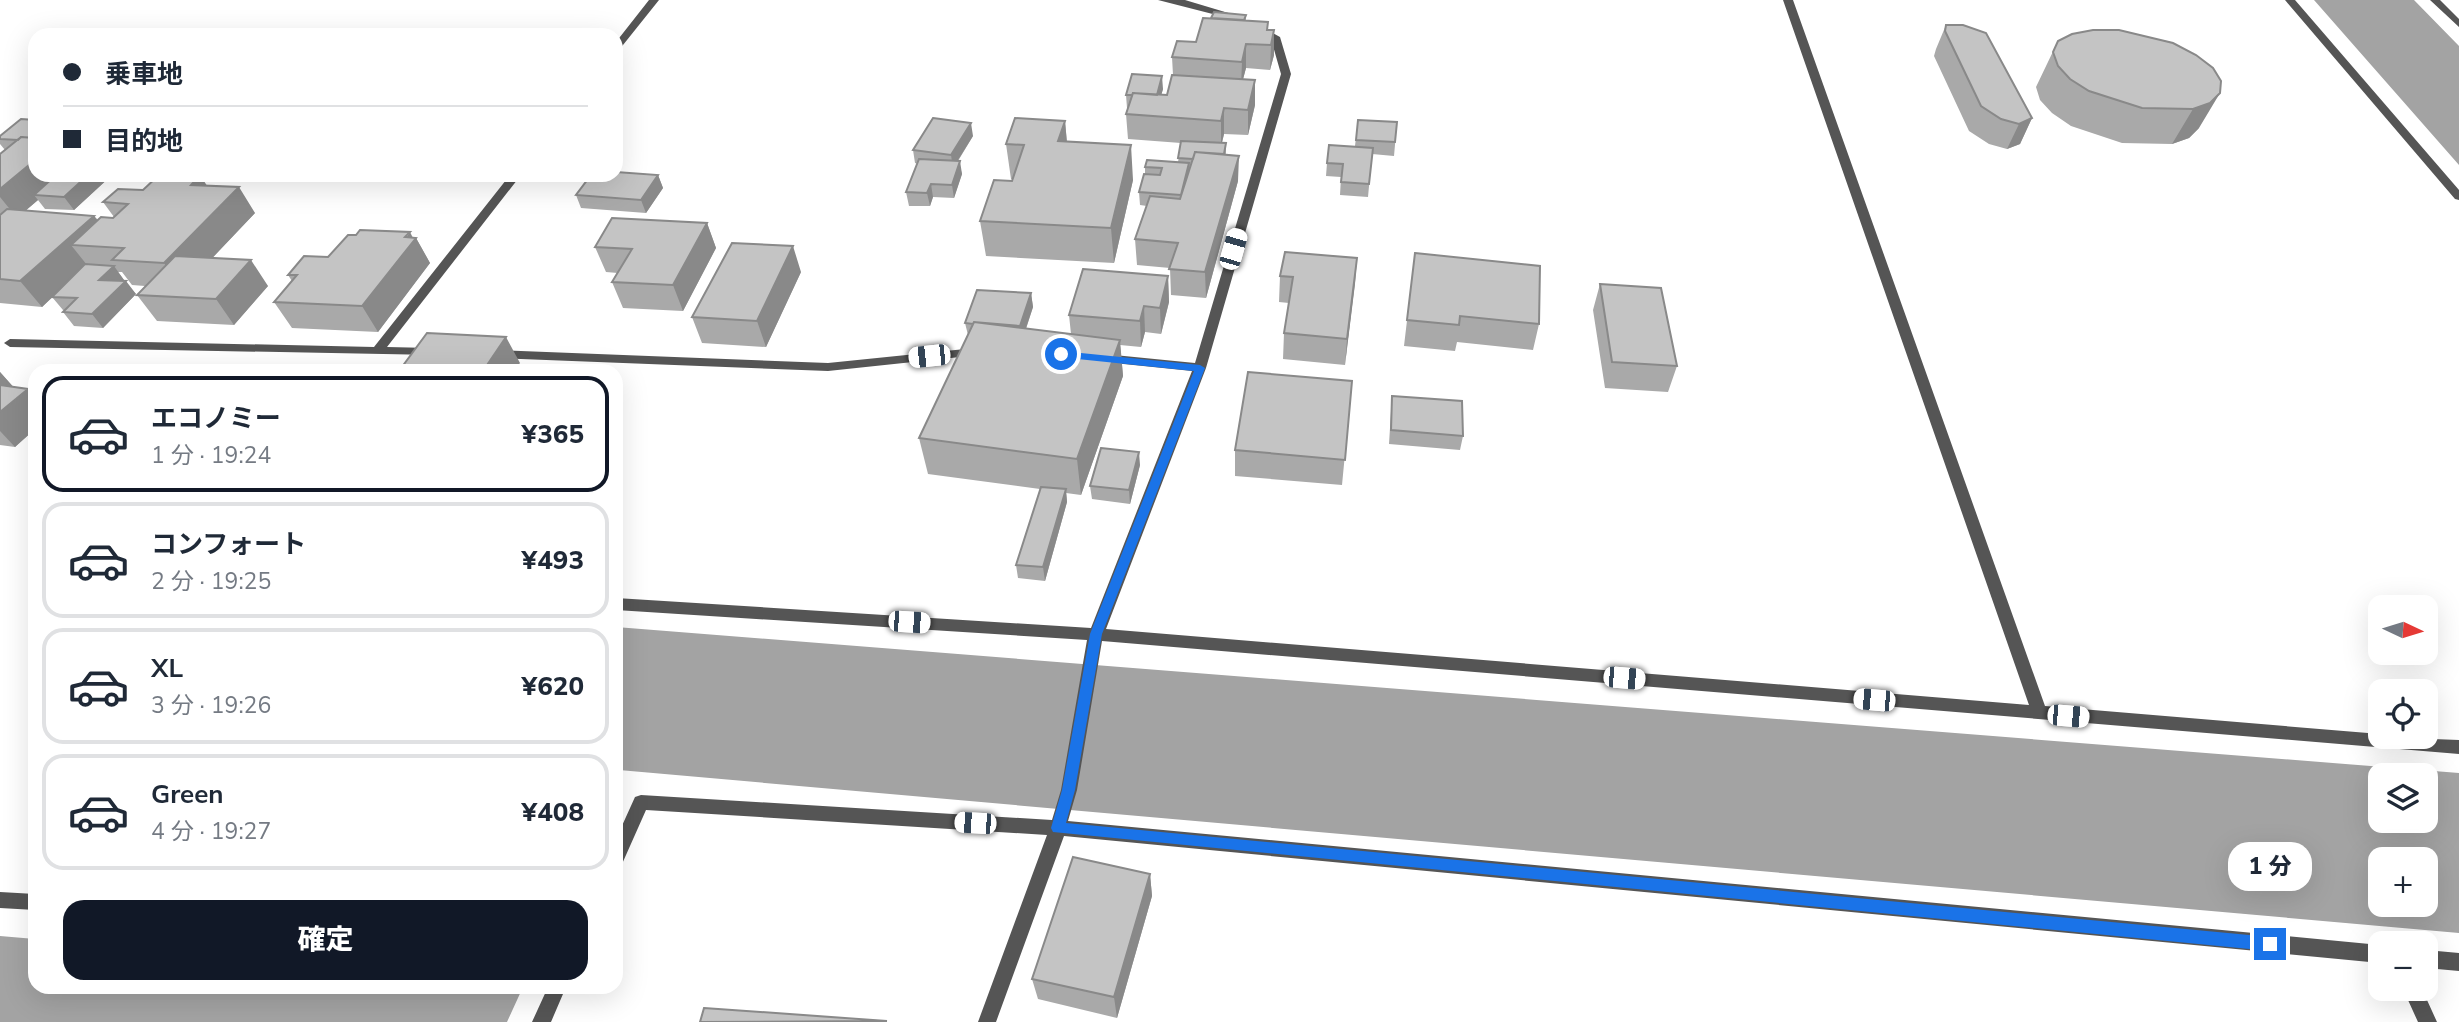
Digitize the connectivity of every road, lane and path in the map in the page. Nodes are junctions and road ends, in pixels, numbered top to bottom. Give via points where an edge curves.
1 (654, 0) edge
2 (1163, 0) edge
3 (1788, 0) edge
4 (2290, 0) edge
5 (2435, 0) edge
6 (2459, 24) edge
7 (623, 39) edge
8 (510, 182) edge
9 (2459, 197) edge
10 (10, 342) dead end
11 (992, 350) edge
12 (377, 351) junction
13 (440, 352) edge
14 (481, 354) edge
15 (1089, 357) edge
16 (1200, 368) junction
17 (623, 604) edge
18 (1096, 634) junction
19 (2040, 714) junction
20 (2459, 747) edge
21 (1058, 828) junction
22 (623, 843) edge
23 (0, 900) edge
24 (28, 902) edge
25 (2368, 953) edge
26 (2438, 960) edge
27 (2459, 962) edge
28 (554, 994) edge
29 (2418, 1001) edge
30 (541, 1022) edge
31 (987, 1022) edge
32 (2428, 1022) edge

1 - 7 street
2 - 16 street via 1237,16 1275,37 1286,74
3 - 19 street
4 - 9 street
5 - 6 street
8 - 12 street
10 - 12 street
11 - 14 street via 828,367
12 - 13 street
15 - 16 street
16 - 18 street
17 - 18 street
18 - 19 street
18 - 21 street
19 - 20 street
21 - 22 street via 641,803
21 - 25 street
21 - 31 street
23 - 24 street
26 - 27 street
28 - 30 street
29 - 32 street

